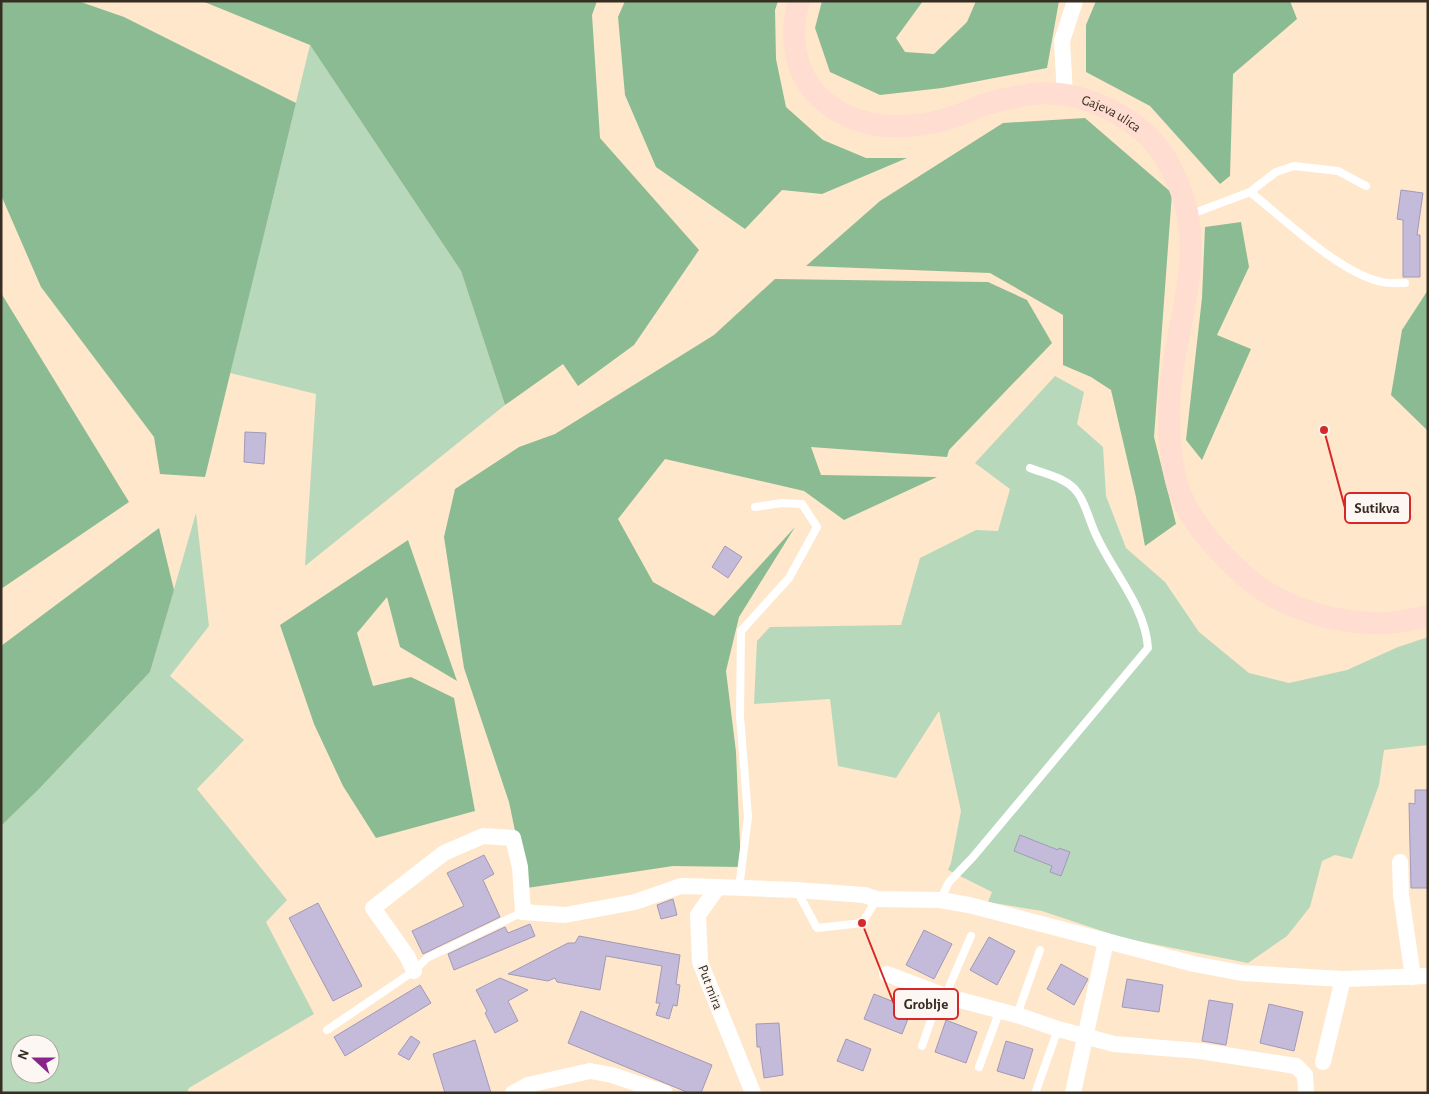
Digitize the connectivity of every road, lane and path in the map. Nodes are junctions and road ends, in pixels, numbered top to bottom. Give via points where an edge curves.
1 (798, 1) edge
2 (1075, 1) edge
3 (1065, 95) junction
4 (1366, 186) dead end
5 (1250, 192) junction
6 (1189, 215) junction
7 (1405, 283) dead end
8 (1030, 468) dead end
9 (754, 507) dead end
10 (1428, 616) edge
11 (1400, 862) dead end
12 (718, 888) junction
13 (739, 888) junction
14 (790, 890) junction
15 (877, 899) junction
16 (940, 900) junction
17 (523, 912) junction
18 (971, 936) dead end
19 (1106, 941) junction
20 (1040, 950) dead end
21 (414, 971) junction
22 (888, 974) dead end
23 (1420, 977) edge
24 (1343, 979) junction
25 (942, 995) junction
26 (1000, 1010) junction
27 (1017, 1015) junction
28 (1058, 1028) junction
29 (327, 1030) dead end
30 (1085, 1036) junction
31 (922, 1046) dead end
32 (1323, 1062) dead end
33 (979, 1067) dead end
34 (1036, 1091) dead end
35 (513, 1093) edge
36 (665, 1093) edge
37 (753, 1093) edge
38 (1073, 1093) edge
39 (1306, 1093) edge

1 - 3 main road, Gajeva ulica via 794,41 799,66 814,94 838,113 864,123 888,127 918,125 1032,94
2 - 3 street via 1062,41
3 - 6 main road, Gajeva ulica via 1093,102 1114,112 1138,128 1160,149 1176,175
4 - 5 lane via 1338,172 1294,166 1276,172
5 - 6 lane
5 - 7 lane via 1332,258 1365,277 1384,283
6 - 10 main road, Gajeva ulica via 1192,241 1189,277 1168,415 1172,458 1180,492 1195,521 1222,556 1253,583 1288,604 1318,615 1350,621 1390,623
8 - 16 lane via 1068,483 1078,492 1097,539 1131,595 1148,648 949,882
9 - 13 lane via 802,504 817,527 789,578 741,631 740,716 748,817
11 - 23 street via 1401,895
12 - 13 street
12 - 17 street via 681,886 635,902 565,915
12 - 37 street, Put mira via 698,915 700,962
13 - 14 street
14 - 15 street via 864,895
14 - 15 lane via 817,928 862,923
15 - 16 street
16 - 19 street
17 - 21 lane via 427,958
17 - 21 street via 520,867 513,838 483,836 444,853 374,908
18 - 25 lane
19 - 24 street via 1242,973
19 - 30 street
20 - 27 lane
21 - 29 lane
22 - 25 street
23 - 24 street
24 - 32 street
25 - 26 street
25 - 31 lane
26 - 27 street
26 - 33 lane
27 - 28 street
28 - 30 street
28 - 34 lane
30 - 38 street
30 - 39 street via 1114,1044 1200,1051 1296,1066 1305,1075
35 - 36 street via 528,1085 590,1071

